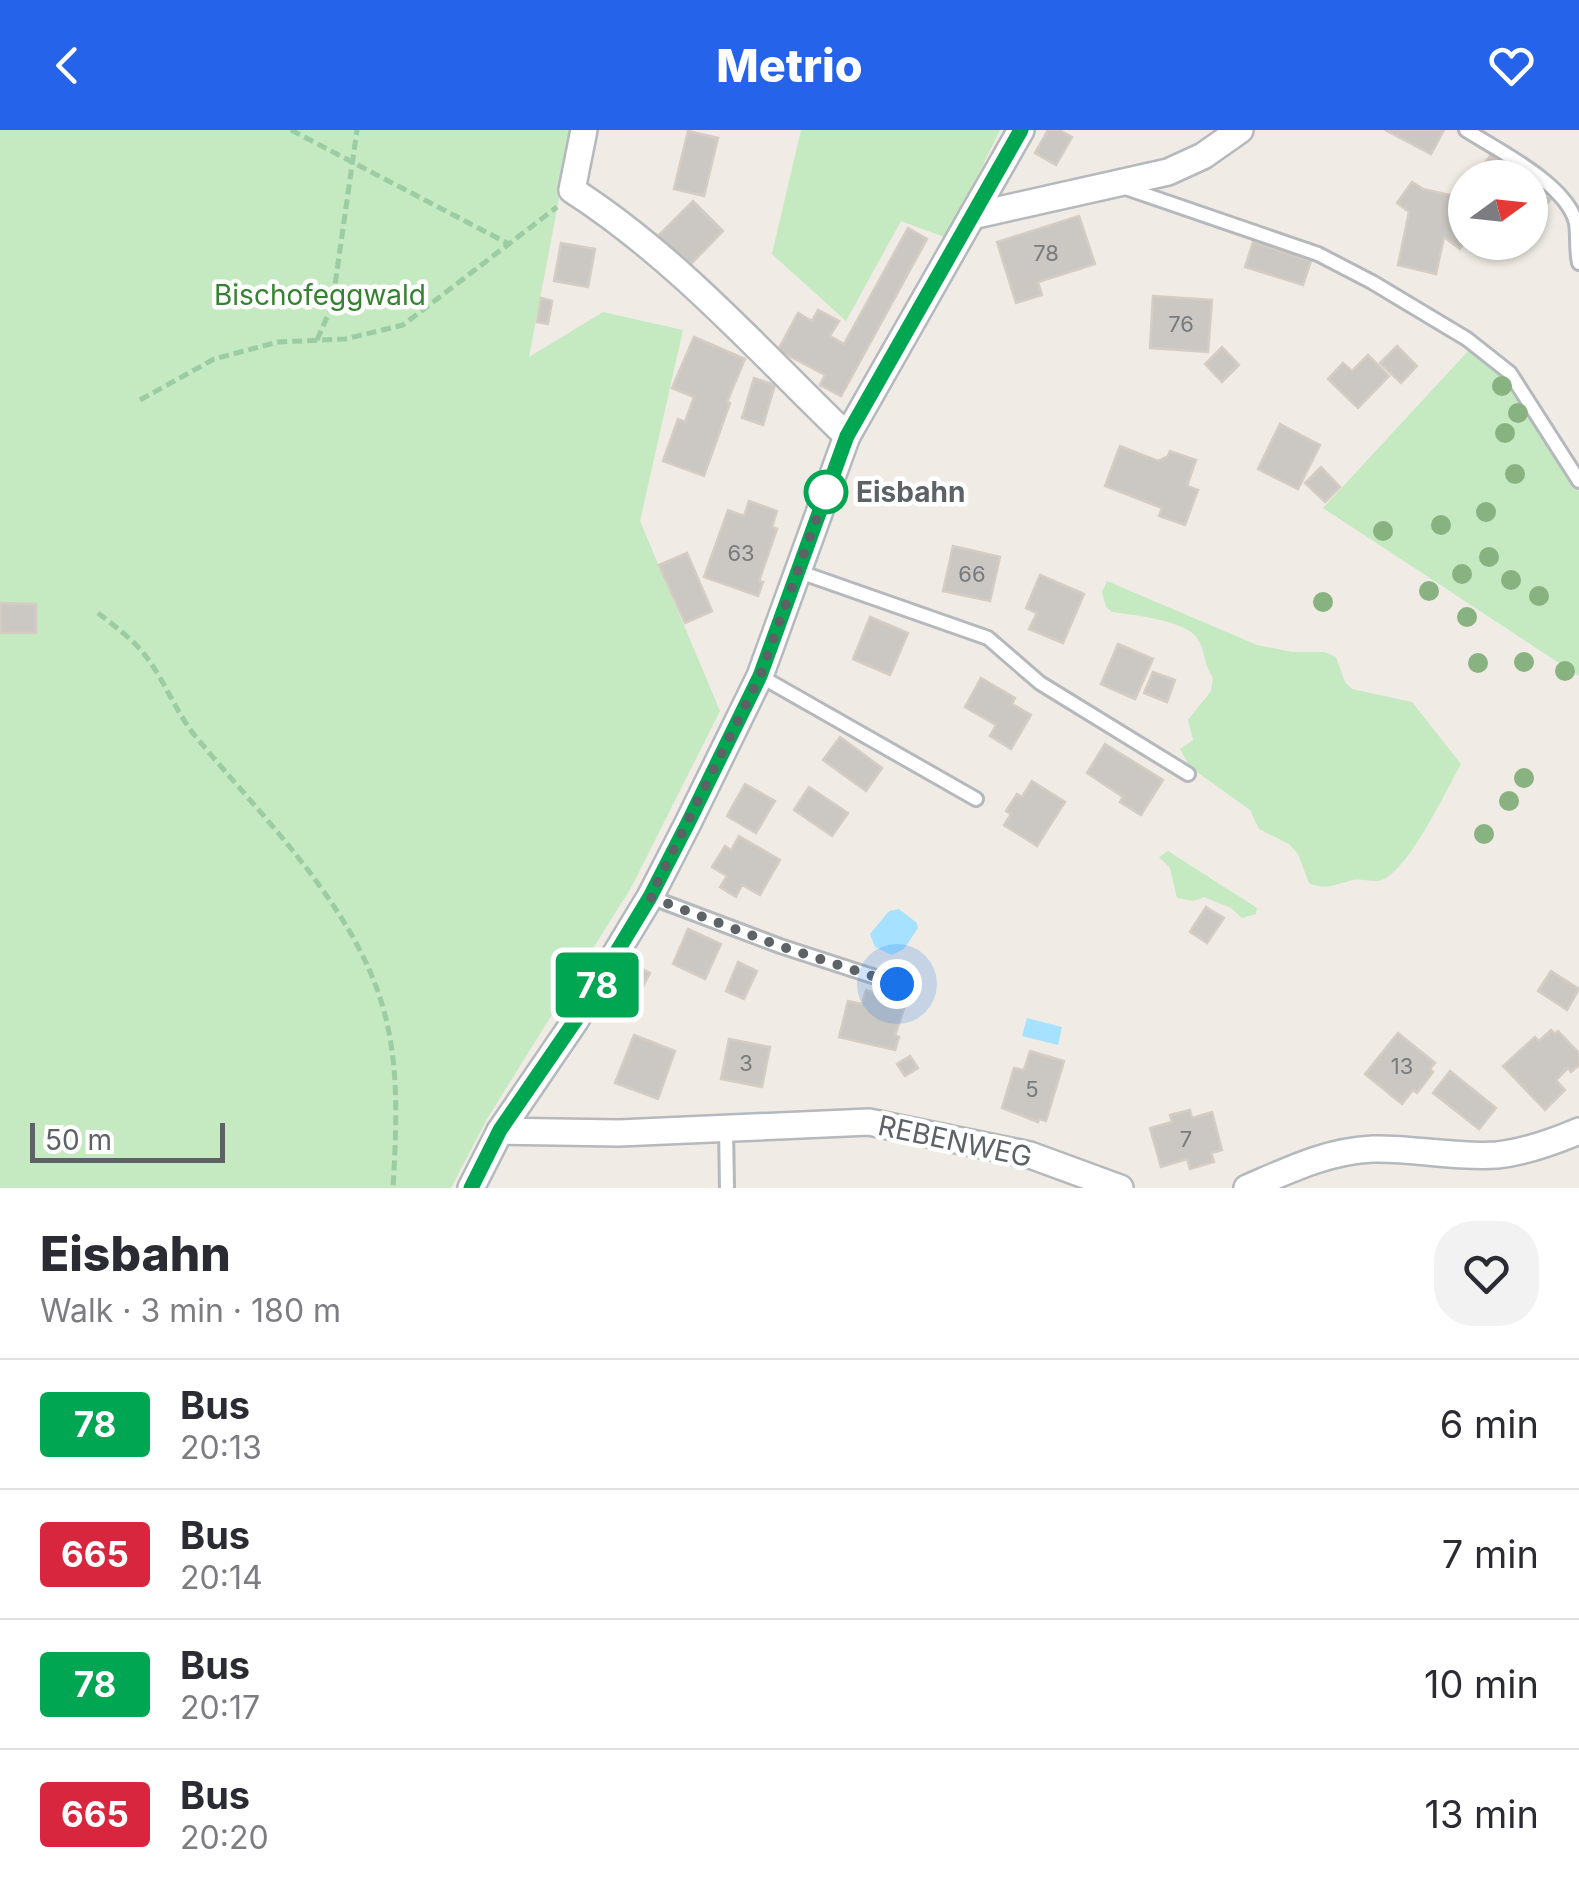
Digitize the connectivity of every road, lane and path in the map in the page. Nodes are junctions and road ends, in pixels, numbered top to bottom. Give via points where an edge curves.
1 (291, 130) edge
2 (357, 130) edge
3 (584, 130) edge
4 (1021, 130) edge
5 (1240, 130) edge
6 (1466, 130) edge
7 (352, 162) junction
8 (1118, 186) junction
9 (572, 190) junction
10 (972, 216) junction
11 (507, 243) junction
12 (1579, 263) edge
13 (317, 340) junction
14 (140, 400) dead end
15 (847, 436) junction
16 (1579, 482) edge
17 (797, 571) junction
18 (98, 613) dead end
19 (760, 676) junction
20 (1188, 774) dead end
21 (976, 799) dead end
22 (650, 897) junction
23 (897, 984) dead end
24 (726, 1128) junction
25 (500, 1130) junction
26 (1579, 1130) edge
27 (394, 1188) edge
28 (471, 1188) edge
29 (728, 1188) edge
30 (1120, 1188) edge
31 (1247, 1188) edge

1 - 7 path
2 - 7 path
3 - 9 street
4 - 10 street
5 - 8 street via 1186,166
6 - 12 lane via 1555,191 1576,223
7 - 11 path
7 - 13 path via 332,306
8 - 10 street
8 - 16 lane via 1318,254 1467,339 1510,374
9 - 11 path
9 - 15 street via 690,285
10 - 15 street
11 - 13 path via 403,325
13 - 14 path via 278,342 214,359
15 - 17 street
17 - 19 street
17 - 20 lane via 988,638 1040,683
18 - 27 path via 148,658 190,730 320,888 368,969 389,1029
19 - 21 lane
19 - 22 street
22 - 23 lane
22 - 25 street
24 - 25 street, REBENWEG
24 - 29 lane
24 - 30 street, REBENWEG via 892,1124 1030,1154
25 - 28 street
26 - 31 street via 1548,1145 1498,1155 1338,1152

